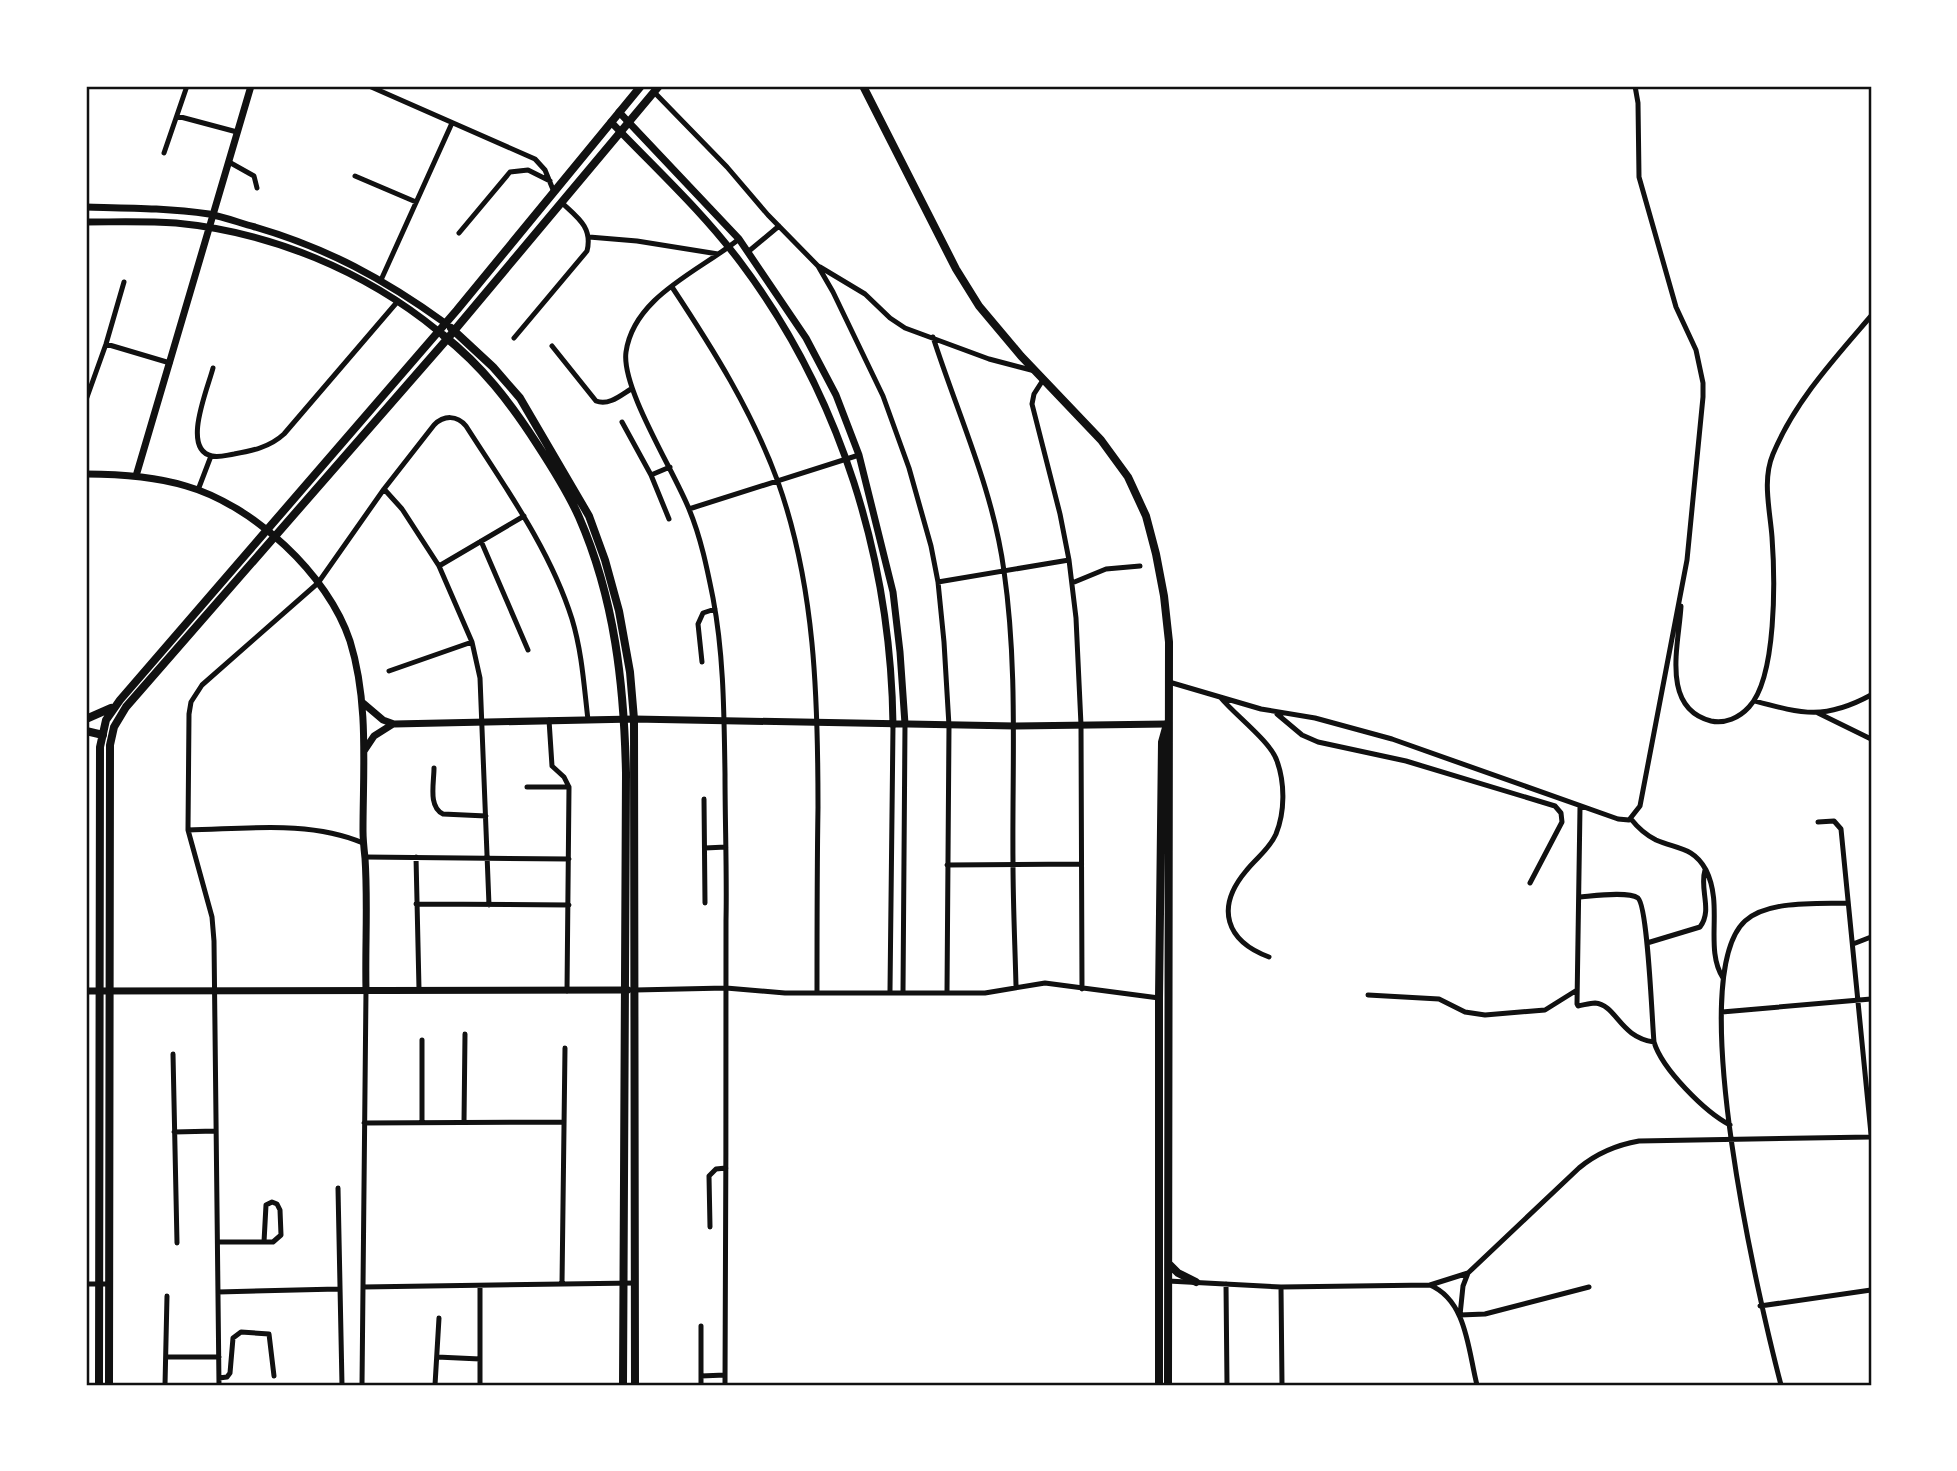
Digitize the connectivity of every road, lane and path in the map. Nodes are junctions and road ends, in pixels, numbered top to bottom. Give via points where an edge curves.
1 (187, 86) edge
2 (251, 86) edge
3 (369, 86) edge
4 (642, 86) edge
5 (863, 86) edge
6 (1635, 86) edge
7 (656, 89) edge
8 (619, 112) junction
9 (177, 116) junction
10 (628, 121) junction
11 (611, 122) junction
12 (452, 123) junction
13 (620, 131) junction
14 (237, 132) junction
15 (163, 153) dead end
16 (229, 162) junction
17 (355, 176) dead end
18 (550, 182) junction
19 (257, 188) dead end
20 (554, 192) junction
21 (416, 202) junction
22 (561, 202) junction
23 (86, 207) edge
24 (213, 215) junction
25 (86, 222) edge
26 (779, 226) junction
27 (209, 228) junction
28 (459, 233) dead end
29 (589, 237) junction
30 (739, 239) junction
31 (729, 247) junction
32 (749, 251) junction
33 (719, 254) junction
34 (818, 266) junction
35 (381, 280) junction
36 (124, 282) dead end
37 (672, 287) junction
38 (398, 301) junction
39 (1871, 316) edge
40 (445, 323) junction
41 (1869, 324) edge
42 (454, 330) junction
43 (438, 331) junction
44 (933, 337) junction
45 (447, 338) junction
46 (514, 338) dead end
47 (106, 344) junction
48 (552, 346) dead end
49 (170, 363) junction
50 (213, 368) dead end
51 (1036, 372) junction
52 (1043, 380) junction
53 (631, 388) junction
54 (86, 400) edge
55 (622, 422) dead end
56 (859, 455) junction
57 (211, 456) junction
58 (847, 459) junction
59 (670, 467) junction
60 (86, 474) edge
61 (651, 475) junction
62 (136, 476) junction
63 (778, 482) junction
64 (384, 489) junction
65 (198, 490) junction
66 (689, 509) junction
67 (524, 516) junction
68 (669, 519) dead end
69 (266, 530) junction
70 (274, 536) junction
71 (481, 541) junction
72 (1069, 561) junction
73 (439, 566) junction
74 (1140, 566) dead end
75 (1004, 571) junction
76 (938, 582) junction
77 (318, 583) junction
78 (1072, 583) junction
79 (1682, 592) junction
80 (715, 609) junction
81 (472, 642) junction
82 (528, 650) dead end
83 (702, 662) dead end
84 (389, 671) dead end
85 (1169, 682) junction
86 (1871, 695) edge
87 (1221, 698) junction
88 (1755, 701) junction
89 (363, 703) junction
90 (114, 707) junction
91 (1274, 712) junction
92 (1818, 713) junction
93 (629, 719) junction
94 (86, 720) edge
95 (549, 720) junction
96 (588, 720) junction
97 (724, 720) junction
98 (818, 722) junction
99 (104, 724) junction
100 (394, 724) junction
101 (481, 724) junction
102 (905, 724) junction
103 (1167, 724) junction
104 (893, 725) junction
105 (1081, 725) junction
106 (949, 726) junction
107 (1015, 726) junction
108 (114, 727) junction
109 (86, 732) edge
110 (102, 734) junction
111 (111, 737) junction
112 (1871, 739) edge
113 (100, 747) junction
114 (363, 753) junction
115 (434, 768) dead end
116 (527, 787) dead end
117 (569, 787) junction
118 (704, 799) dead end
119 (1580, 807) junction
120 (486, 816) junction
121 (1631, 819) junction
122 (1818, 822) dead end
123 (188, 830) junction
124 (363, 843) junction
125 (705, 848) junction
126 (726, 848) junction
127 (365, 857) junction
128 (416, 857) junction
129 (488, 857) junction
130 (569, 859) junction
131 (1013, 864) junction
132 (1081, 864) junction
133 (947, 865) junction
134 (1705, 869) junction
135 (1530, 883) dead end
136 (1579, 897) junction
137 (1848, 902) junction
138 (705, 903) dead end
139 (416, 904) junction
140 (489, 905) junction
141 (569, 905) junction
142 (1871, 937) edge
143 (1647, 943) junction
144 (1853, 944) junction
145 (1269, 957) dead end
146 (1723, 978) junction
147 (1016, 986) junction
148 (726, 988) junction
149 (419, 989) junction
150 (1082, 989) junction
151 (366, 990) junction
152 (631, 990) junction
153 (1577, 990) junction
154 (86, 991) edge
155 (100, 991) junction
156 (111, 991) junction
157 (567, 991) junction
158 (890, 991) junction
159 (216, 992) junction
160 (817, 992) junction
161 (903, 992) junction
162 (947, 993) junction
163 (1368, 995) dead end
164 (1158, 998) junction
165 (1871, 999) edge
166 (1859, 1000) junction
167 (1722, 1012) junction
168 (465, 1034) dead end
169 (422, 1040) dead end
170 (1654, 1042) junction
171 (565, 1048) dead end
172 (173, 1054) dead end
173 (422, 1122) junction
174 (464, 1122) junction
175 (562, 1122) junction
176 (364, 1123) junction
177 (1730, 1125) junction
178 (216, 1131) junction
179 (174, 1132) junction
180 (1871, 1135) edge
181 (1732, 1140) junction
182 (726, 1168) junction
183 (338, 1188) dead end
184 (710, 1227) dead end
185 (218, 1242) junction
186 (264, 1242) junction
187 (177, 1243) dead end
188 (1169, 1264) junction
189 (1468, 1273) junction
190 (1164, 1281) junction
191 (1196, 1282) junction
192 (562, 1283) junction
193 (623, 1283) junction
194 (635, 1283) junction
195 (86, 1284) edge
196 (99, 1284) junction
197 (109, 1284) junction
198 (1226, 1284) junction
199 (1430, 1285) junction
200 (480, 1286) junction
201 (363, 1287) junction
202 (1281, 1287) junction
203 (1589, 1287) dead end
204 (338, 1289) junction
205 (1871, 1290) edge
206 (218, 1292) junction
207 (167, 1296) dead end
208 (1760, 1306) junction
209 (1460, 1315) junction
210 (439, 1318) dead end
211 (701, 1326) dead end
212 (166, 1357) junction
213 (219, 1357) junction
214 (437, 1357) junction
215 (480, 1359) junction
216 (726, 1375) junction
217 (274, 1376) dead end
218 (701, 1376) junction
219 (219, 1382) edge
220 (99, 1385) edge
221 (109, 1385) edge
222 (165, 1385) edge
223 (342, 1385) edge
224 (362, 1385) edge
225 (435, 1385) edge
226 (480, 1385) edge
227 (623, 1385) edge
228 (635, 1385) edge
229 (701, 1385) edge
230 (726, 1385) edge
231 (1159, 1385) edge
232 (1168, 1385) edge
233 (1227, 1385) edge
234 (1282, 1385) edge
235 (1477, 1385) edge
236 (1781, 1385) edge

1 - 9 street
2 - 14 street
3 - 12 street
4 - 8 main road
5 - 51 main road via 956,269 992,323
6 - 79 street via 1639,177 1703,383
7 - 10 main road
7 - 26 street
8 - 10 street
8 - 11 main road
9 - 14 street
9 - 15 street
10 - 13 main road
10 - 30 street
11 - 13 street
11 - 20 main road
12 - 18 street via 535,159
12 - 21 street
13 - 22 main road
13 - 31 street
14 - 16 street
16 - 19 street via 250,173
16 - 24 street
17 - 21 street
18 - 20 street
18 - 28 street via 528,170 510,172
20 - 40 main road
21 - 35 street
22 - 29 street via 584,223
22 - 42 main road
23 - 24 street
24 - 27 street
24 - 35 street via 311,246
25 - 27 street
26 - 32 street
26 - 34 street
27 - 38 street via 297,251
27 - 49 street
29 - 33 street
29 - 46 street via 584,255
30 - 31 street
30 - 32 street
31 - 33 street
31 - 58 street via 807,369
32 - 56 street via 806,338 836,395
33 - 37 street
34 - 44 street via 864,294 894,322
34 - 76 street via 883,396 909,468
35 - 40 street
36 - 47 street
37 - 53 street via 656,298 632,331 625,362
37 - 63 street via 750,415
38 - 43 street
38 - 57 street via 280,438 247,451
39 - 41 street
40 - 42 main road
40 - 43 main road
41 - 88 street via 1802,400 1770,462 1774,584 1769,651
42 - 45 main road
42 - 93 main road via 520,398 589,516 619,611 630,673
43 - 45 main road
43 - 69 main road
44 - 51 street
44 - 75 street via 985,482
45 - 70 main road
45 - 93 main road via 489,377 515,410 579,515 606,593
47 - 49 street
47 - 54 street
48 - 53 street via 596,401 609,401
49 - 62 street
50 - 57 street via 196,430 203,452
51 - 52 main road
52 - 72 street via 1032,404
52 - 85 main road via 1110,452 1141,503 1164,596
53 - 59 street
55 - 61 street
56 - 58 street
56 - 102 street via 893,592
57 - 65 street
58 - 63 street
58 - 104 street via 883,600
59 - 61 street
59 - 66 street
60 - 62 street
61 - 68 street
62 - 65 street
63 - 66 street
63 - 98 street via 807,596
64 - 67 street via 434,425 457,418
64 - 73 street
64 - 77 street
65 - 69 street via 239,509
66 - 80 street
67 - 71 street
67 - 96 street via 572,619
69 - 70 street
69 - 90 main road
70 - 77 street
70 - 108 main road
71 - 73 street
71 - 82 street
72 - 75 street
72 - 78 street
73 - 81 street
74 - 78 street via 1107,569
75 - 76 street
75 - 107 street
76 - 106 street
77 - 89 street via 334,605 350,642
77 - 123 street via 194,696 189,714
78 - 105 street
79 - 88 street via 1676,667 1677,689 1685,706 1713,722 1728,721
79 - 121 street via 1640,806
80 - 83 street via 698,621
80 - 97 street
81 - 84 street
81 - 101 street via 480,678
85 - 87 street
85 - 103 main road
86 - 92 street via 1837,711
87 - 91 street
87 - 145 street via 1271,748 1278,761 1284,801 1276,835 1237,885 1228,908 1228,921 1237,939
88 - 92 street
89 - 100 street
89 - 114 street
90 - 94 main road
90 - 99 main road
91 - 119 street via 1392,739
91 - 135 street via 1301,735 1318,742 1406,761 1555,806 1562,822
92 - 112 street
93 - 96 street
93 - 97 street
93 - 152 main road
94 - 99 main road
95 - 96 street
95 - 101 street
95 - 117 street via 552,766
97 - 98 street
97 - 126 street
98 - 104 street
98 - 160 street
99 - 108 main road
99 - 110 main road
100 - 101 street
100 - 114 street via 374,736
101 - 120 street
102 - 104 street
102 - 106 street
102 - 161 street
103 - 105 street
103 - 164 main road via 1162,742
103 - 188 main road
104 - 158 street
105 - 107 street
105 - 132 street
106 - 107 street
106 - 133 street
107 - 131 street
108 - 111 main road
109 - 110 main road
109 - 113 main road
110 - 111 main road
110 - 113 main road
111 - 156 main road
113 - 155 main road
114 - 124 street
115 - 120 street via 437,811
116 - 117 street
117 - 130 street
118 - 125 street
119 - 121 street
119 - 136 street
120 - 129 street
121 - 134 street via 1645,833 1697,857
122 - 137 street via 1834,821 1840,827
123 - 124 street via 290,828 331,832
123 - 159 street via 212,916
124 - 127 street
125 - 126 street
125 - 138 street
126 - 148 street
127 - 128 street
127 - 151 street
128 - 129 street
128 - 139 street
129 - 130 street
129 - 140 street
130 - 141 street
131 - 132 street
131 - 133 street
131 - 147 street
132 - 150 street
133 - 162 street
134 - 143 street via 1703,924
134 - 146 street via 1716,913 1714,952
136 - 143 street via 1636,897 1643,905
136 - 153 street
137 - 144 street
137 - 146 street via 1774,907 1751,916 1730,943
139 - 140 street
139 - 149 street
140 - 141 street
141 - 157 street
142 - 144 street
143 - 170 street
144 - 166 street
146 - 167 street
147 - 150 street via 1045,983
147 - 162 street via 985,993
148 - 152 street
148 - 160 street
148 - 182 street
149 - 151 street
149 - 157 street
150 - 164 street
151 - 159 street
151 - 176 street
152 - 157 street
152 - 193 main road
152 - 194 main road
153 - 163 street via 1545,1010 1485,1015 1465,1012 1439,999
153 - 170 street via 1578,1006 1605,1006 1629,1033
154 - 155 street
155 - 156 street
155 - 196 main road
156 - 159 street
156 - 197 main road
158 - 160 street
158 - 161 street
159 - 178 street
161 - 162 street
164 - 190 main road
165 - 166 street
166 - 167 street
166 - 180 street
167 - 177 street
168 - 174 street
169 - 173 street
170 - 177 street via 1663,1062 1699,1102
171 - 175 street
172 - 179 street
173 - 174 street
173 - 176 street
174 - 175 street
175 - 192 street
176 - 201 street
177 - 181 street
178 - 179 street
178 - 185 street
179 - 187 street
180 - 181 street
181 - 189 street via 1639,1141 1606,1150 1579,1168
181 - 208 street
182 - 184 street via 713,1171 708,1180
182 - 216 street
183 - 204 street
185 - 186 street
185 - 206 street
186 - 186 street via 274,1242 281,1235 280,1210 275,1203 264,1208
188 - 190 main road
188 - 191 main road
189 - 199 street
189 - 209 street
190 - 191 street
190 - 231 main road
190 - 232 main road
191 - 198 street
192 - 193 street
192 - 200 street
193 - 194 street
193 - 227 main road
194 - 228 main road
195 - 196 street
196 - 197 street
196 - 220 main road
197 - 221 main road
198 - 202 street
198 - 233 street
199 - 202 street
199 - 209 street via 1450,1298
200 - 201 street
200 - 215 street
201 - 224 street
202 - 234 street
203 - 209 street via 1485,1314
204 - 206 street
204 - 223 street
205 - 208 street
206 - 213 street
207 - 212 street
208 - 236 street
209 - 235 street
210 - 214 street
211 - 218 street
212 - 213 street
212 - 222 street
213 - 219 street
214 - 215 street
214 - 225 street
215 - 226 street
216 - 218 street
216 - 230 street
217 - 219 street via 270,1334 241,1332 233,1338 230,1373
218 - 229 street

